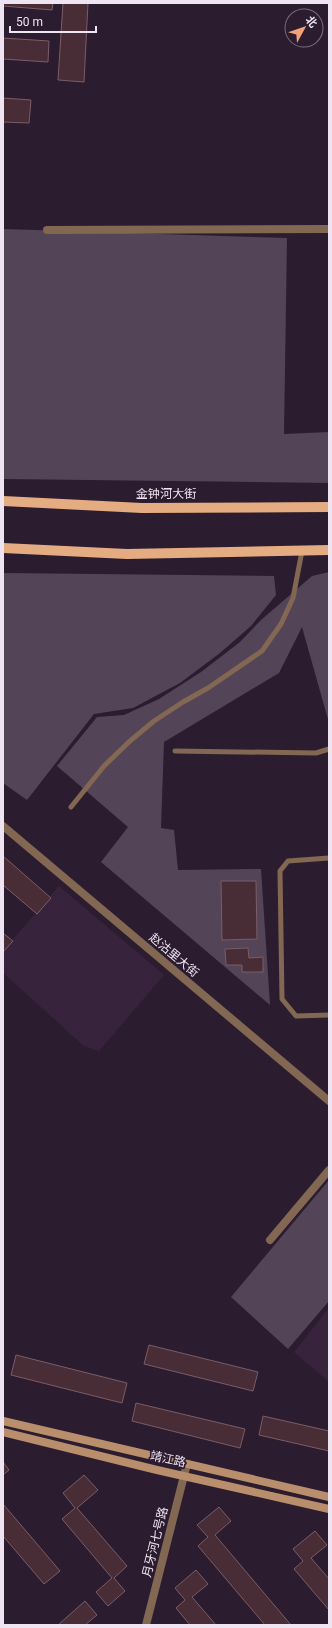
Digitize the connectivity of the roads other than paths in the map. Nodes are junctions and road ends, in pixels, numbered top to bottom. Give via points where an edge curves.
1 (329, 229) edge
2 (47, 230) dead end
3 (3, 501) edge
4 (329, 507) edge
5 (3, 548) edge
6 (329, 550) edge
7 (302, 551) junction
8 (329, 749) edge
9 (175, 751) dead end
10 (71, 807) dead end
11 (3, 826) edge
12 (329, 858) edge
13 (329, 1015) edge
14 (329, 1102) edge
15 (329, 1170) edge
16 (270, 1240) dead end
17 (3, 1421) edge
18 (3, 1432) edge
19 (187, 1464) junction
20 (184, 1475) junction
21 (329, 1497) edge
22 (329, 1509) edge
23 (146, 1625) edge

1 - 2 street
3 - 4 main road, 金钟河大街 via 142,508
5 - 7 main road via 127,554
6 - 7 main road
7 - 10 lane via 293,598 281,624 262,651 154,721 130,740 104,766
8 - 9 lane via 316,753
11 - 14 street, 赵沽里大街
12 - 13 lane via 288,861 280,871 282,999 296,1016
15 - 16 street
17 - 19 main road, 靖江路
18 - 20 main road, 靖江路
19 - 20 street, 月牙河七号路
19 - 21 main road, 靖江路
20 - 22 main road, 靖江路
20 - 23 street, 月牙河七号路

